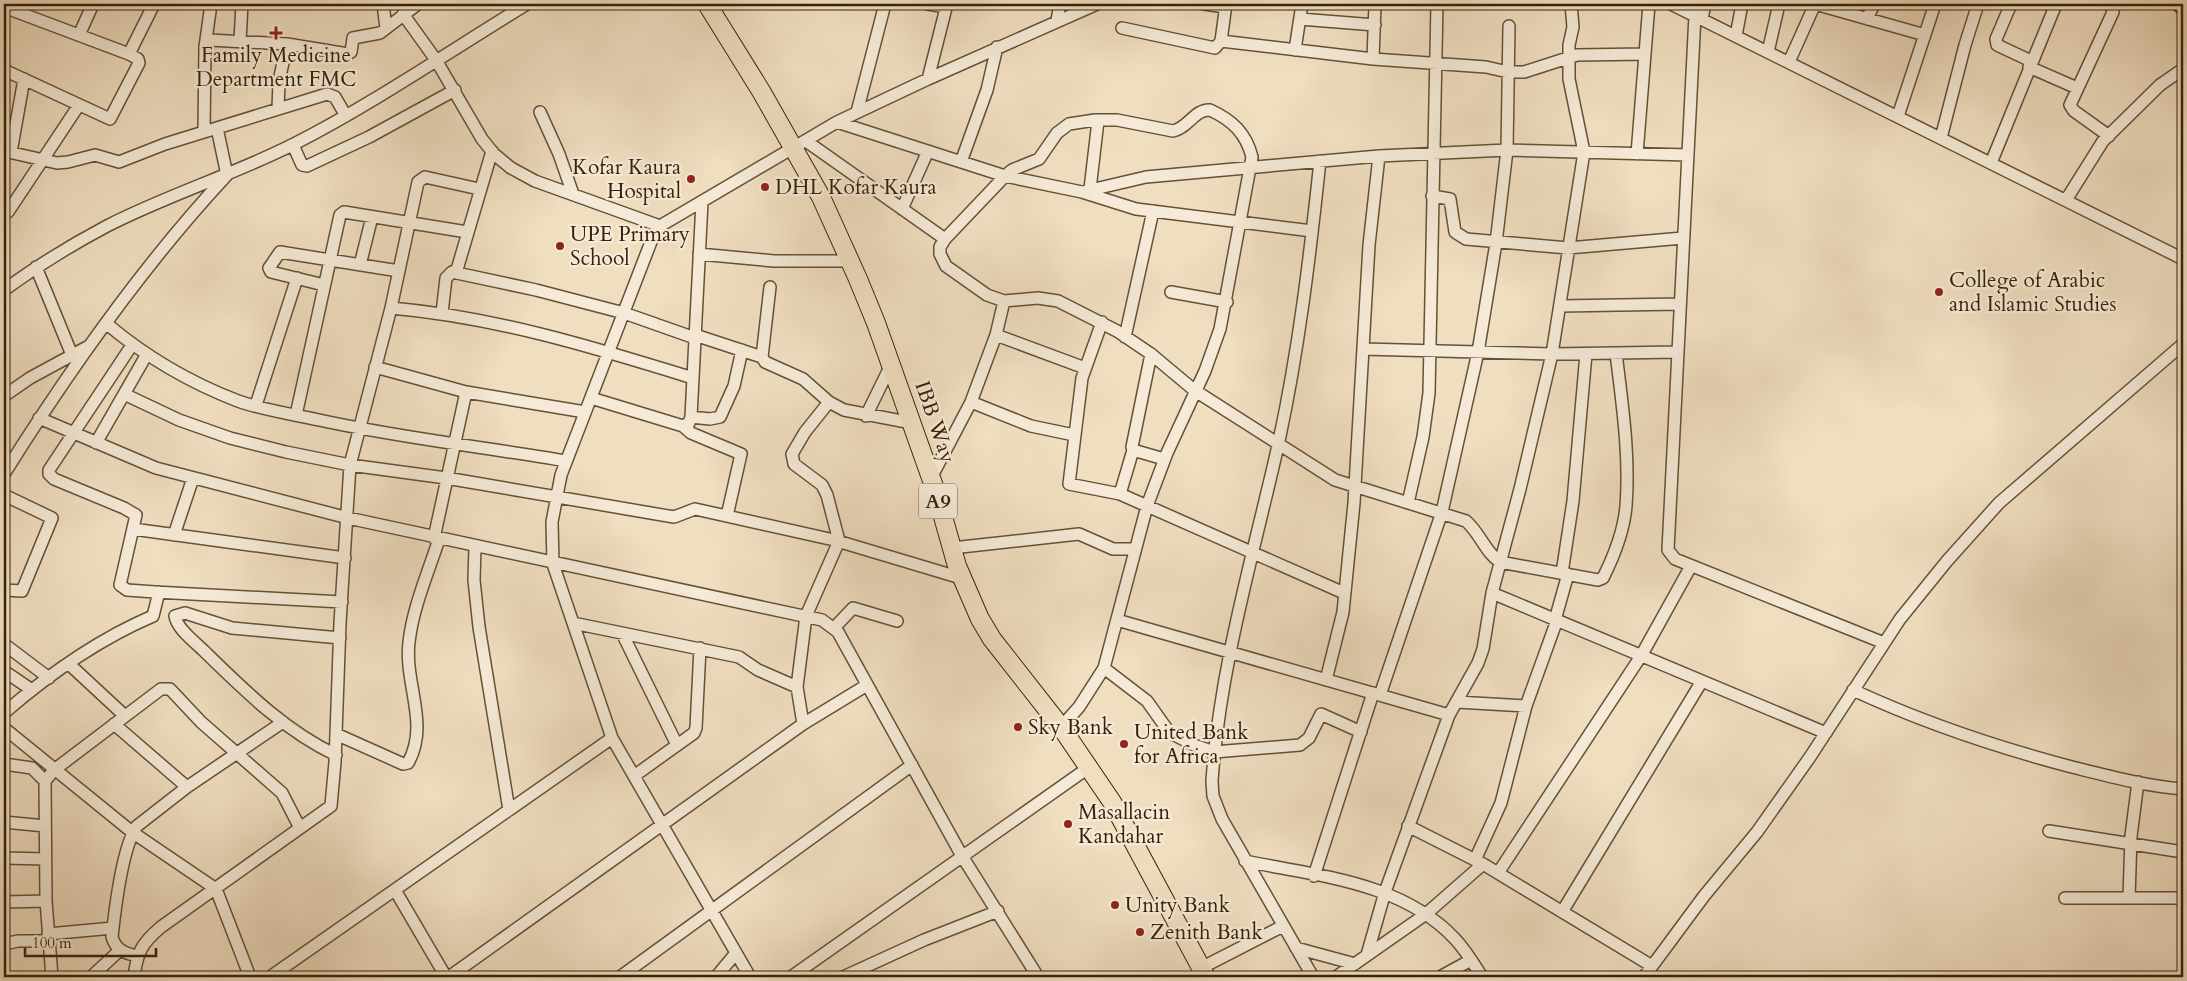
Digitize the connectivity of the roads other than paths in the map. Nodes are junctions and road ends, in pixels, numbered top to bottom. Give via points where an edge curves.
1 (93, 4) edge
2 (154, 4) edge
3 (212, 4) edge
4 (242, 4) edge
5 (383, 4) edge
6 (418, 4) edge
7 (527, 4) edge
8 (707, 4) edge
9 (885, 4) edge
10 (928, 4) edge
11 (1060, 4) edge
12 (1097, 4) edge
13 (1204, 4) edge
14 (1302, 4) edge
15 (1375, 4) edge
16 (1437, 4) edge
17 (1571, 4) edge
18 (1649, 4) edge
19 (1671, 4) edge
20 (1705, 4) edge
21 (1742, 4) edge
22 (1779, 4) edge
23 (1815, 4) edge
24 (1874, 4) edge
25 (1935, 4) edge
26 (1978, 4) edge
27 (2011, 4) edge
28 (2056, 4) edge
29 (2108, 4) edge
30 (2180, 4) edge
31 (946, 5) edge
32 (1225, 6) edge
33 (4, 7) edge
34 (2183, 7) edge
35 (403, 14) junction
36 (1699, 17) junction
37 (1300, 18) junction
38 (1867, 19) junction
39 (1057, 20) junction
40 (1375, 25) junction
41 (1509, 26) dead end
42 (386, 28) junction
43 (1122, 28) dead end
44 (79, 35) junction
45 (1925, 35) junction
46 (1736, 36) junction
47 (240, 41) junction
48 (1222, 41) junction
49 (207, 43) junction
50 (287, 44) junction
51 (997, 47) junction
52 (1296, 50) junction
53 (1768, 52) junction
54 (129, 54) junction
55 (1645, 54) junction
56 (1569, 58) junction
57 (1373, 59) junction
58 (436, 60) junction
59 (1789, 62) junction
60 (1434, 64) junction
61 (2030, 64) junction
62 (2183, 68) edge
63 (4, 70) edge
64 (1508, 72) junction
65 (928, 79) junction
66 (24, 80) junction
67 (2077, 88) junction
68 (455, 90) junction
69 (79, 105) junction
70 (278, 110) junction
71 (540, 112) dead end
72 (856, 112) junction
73 (346, 116) junction
74 (1898, 116) junction
75 (1098, 121) junction
76 (838, 122) junction
77 (217, 128) junction
78 (204, 132) junction
79 (2108, 136) junction
80 (1941, 138) junction
81 (800, 144) junction
82 (293, 145) junction
83 (1507, 150) junction
84 (7, 151) edge
85 (492, 151) junction
86 (928, 151) junction
87 (1584, 152) junction
88 (1433, 153) junction
89 (1637, 154) junction
90 (1688, 155) junction
91 (1379, 156) junction
92 (43, 159) junction
93 (1320, 161) junction
94 (961, 162) junction
95 (1991, 162) junction
96 (1252, 166) junction
97 (227, 175) junction
98 (1005, 176) junction
99 (479, 189) junction
100 (1086, 191) junction
101 (573, 194) junction
102 (1432, 196) junction
103 (2066, 200) junction
104 (702, 202) junction
105 (902, 209) junction
106 (1153, 211) junction
107 (4, 213) edge
108 (372, 217) junction
109 (1242, 221) junction
110 (411, 224) junction
111 (660, 226) junction
112 (467, 232) junction
113 (1312, 232) junction
114 (1684, 238) junction
115 (945, 239) junction
116 (1496, 243) junction
117 (1568, 248) junction
118 (699, 254) junction
119 (2183, 259) edge
120 (329, 261) junction
121 (850, 261) junction
122 (360, 265) junction
123 (36, 267) junction
124 (399, 272) junction
125 (456, 273) junction
126 (297, 278) junction
127 (324, 285) junction
128 (770, 287) dead end
129 (4, 290) edge
130 (1171, 292) dead end
131 (1004, 301) junction
132 (1226, 302) junction
133 (1680, 304) junction
134 (1560, 306) junction
135 (391, 308) junction
136 (442, 313) junction
137 (624, 313) junction
138 (1102, 322) junction
139 (107, 324) junction
140 (996, 335) junction
141 (695, 336) junction
142 (1126, 337) junction
143 (93, 344) junction
144 (2183, 344) edge
145 (132, 345) junction
146 (1363, 349) junction
147 (742, 350) junction
148 (1430, 351) junction
149 (609, 352) junction
150 (1478, 352) junction
151 (1678, 352) junction
152 (1616, 353) junction
153 (147, 354) junction
154 (1151, 354) junction
155 (1552, 354) junction
156 (1586, 354) junction
157 (72, 355) junction
158 (762, 357) junction
159 (891, 365) junction
160 (375, 367) junction
161 (1086, 368) junction
162 (693, 378) junction
163 (1194, 390) junction
164 (466, 392) junction
165 (124, 394) junction
166 (4, 396) edge
167 (591, 398) junction
168 (829, 402) junction
169 (971, 402) junction
170 (256, 405) junction
171 (585, 412) junction
172 (296, 415) junction
173 (866, 416) junction
174 (39, 418) junction
175 (687, 421) junction
176 (912, 423) junction
177 (359, 429) junction
178 (73, 433) junction
179 (1074, 435) junction
180 (1278, 442) junction
181 (96, 443) junction
182 (455, 443) junction
183 (1133, 450) junction
184 (1164, 459) junction
185 (566, 461) junction
186 (350, 465) junction
187 (4, 474) edge
188 (193, 478) junction
189 (446, 478) junction
190 (931, 478) junction
191 (1355, 488) junction
192 (1120, 494) junction
193 (4, 495) edge
194 (557, 496) junction
195 (1408, 503) junction
196 (1147, 506) junction
197 (1442, 512) junction
198 (727, 516) junction
199 (348, 518) junction
200 (133, 530) junction
201 (174, 535) junction
202 (437, 538) junction
203 (839, 541) junction
204 (475, 546) junction
205 (952, 548) junction
206 (1136, 549) junction
207 (1251, 552) junction
208 (345, 558) junction
209 (1500, 562) junction
210 (553, 564) junction
211 (1691, 566) junction
212 (1565, 574) junction
213 (961, 578) junction
214 (4, 590) edge
215 (1344, 593) junction
216 (1492, 593) junction
217 (158, 600) junction
218 (342, 602) junction
219 (806, 616) junction
220 (1118, 620) junction
221 (1556, 620) junction
222 (897, 621) dead end
223 (573, 622) junction
224 (834, 628) junction
225 (622, 632) junction
226 (340, 638) junction
227 (1884, 643) junction
228 (4, 644) edge
229 (700, 648) junction
230 (1230, 653) junction
231 (1641, 656) junction
232 (69, 664) junction
233 (1104, 668) junction
234 (4, 671) edge
235 (49, 678) junction
236 (1326, 680) junction
237 (1702, 681) junction
238 (867, 684) junction
239 (797, 687) junction
240 (32, 690) junction
241 (1853, 690) junction
242 (1376, 694) junction
243 (1457, 702) junction
244 (1526, 706) junction
245 (4, 713) edge
246 (1449, 715) junction
247 (124, 716) junction
248 (281, 723) junction
249 (114, 724) junction
250 (803, 724) junction
251 (1061, 727) junction
252 (4, 728) edge
253 (1361, 732) junction
254 (1826, 733) junction
255 (336, 734) junction
256 (612, 738) junction
257 (677, 745) junction
258 (1214, 752) junction
259 (237, 754) junction
260 (336, 759) junction
261 (4, 764) edge
262 (912, 765) junction
263 (1088, 768) junction
264 (54, 770) junction
265 (634, 776) junction
266 (45, 781) junction
267 (2138, 782) junction
268 (187, 786) junction
269 (2183, 789) edge
270 (509, 810) junction
271 (4, 822) edge
272 (662, 824) junction
273 (45, 826) junction
274 (1408, 826) junction
275 (300, 828) junction
276 (132, 832) junction
277 (2049, 832) dead end
278 (2132, 843) junction
279 (2183, 852) edge
280 (962, 856) junction
281 (4, 858) edge
282 (45, 860) junction
283 (1246, 862) junction
284 (1479, 862) junction
285 (1498, 873) junction
286 (1314, 876) junction
287 (216, 889) junction
288 (395, 890) junction
289 (1386, 892) junction
290 (2065, 898) dead end
291 (2130, 898) junction
292 (2183, 898) edge
293 (46, 901) junction
294 (4, 902) edge
295 (712, 911) junction
296 (998, 911) junction
297 (1562, 912) junction
298 (1426, 914) junction
299 (1283, 926) junction
300 (113, 928) junction
301 (48, 938) junction
302 (4, 944) edge
303 (1296, 948) junction
304 (120, 950) junction
305 (736, 953) junction
306 (1368, 955) junction
307 (138, 956) junction
308 (1471, 960) junction
309 (1355, 964) junction
310 (1652, 966) junction
311 (1204, 973) edge
312 (52, 977) edge
313 (91, 977) edge
314 (134, 977) edge
315 (250, 977) edge
316 (270, 977) edge
317 (448, 977) edge
318 (620, 977) edge
319 (716, 977) edge
320 (750, 977) edge
321 (791, 977) edge
322 (843, 977) edge
323 (1038, 977) edge
324 (1313, 977) edge
325 (1336, 977) edge
326 (1440, 977) edge
327 (1482, 977) edge
328 (1644, 977) edge

1 - 44 street
2 - 54 street
3 - 49 street
4 - 47 street
5 - 42 street
6 - 35 street
7 - 58 street
8 - 81 highway, IBB Way / A9
9 - 72 street
10 - 31 street
11 - 39 street
12 - 39 street
13 - 32 street
14 - 37 street
15 - 40 street
16 - 60 street
17 - 56 street via 1573,27
18 - 55 street
19 - 36 street
20 - 36 street
21 - 46 street
22 - 53 street
23 - 38 street
23 - 59 street
24 - 38 street
25 - 45 street
26 - 80 street
27 - 61 street via 1996,39 1997,44
28 - 61 street
29 - 67 street via 2113,12
30 - 34 main road
31 - 65 street
32 - 48 street
33 - 44 street
35 - 42 street
35 - 58 street
36 - 46 street
36 - 90 street
37 - 40 street
37 - 52 street
38 - 45 street
39 - 51 street
40 - 57 street
41 - 64 street
42 - 50 street via 374,36 353,38 352,52 348,54
43 - 48 street via 1211,48
44 - 54 street
45 - 74 street
46 - 53 street
47 - 49 street via 209,40
47 - 50 street
48 - 52 street
49 - 78 street
50 - 70 street via 279,80
51 - 65 street
51 - 94 street via 987,90
52 - 57 street
53 - 59 street
54 - 69 street via 138,59 139,66 110,119
55 - 56 street
55 - 89 street
56 - 64 street via 1524,72
56 - 87 street via 1572,97
57 - 60 street
58 - 68 street
58 - 73 street
59 - 74 street
60 - 64 street via 1486,67
60 - 88 street
61 - 67 street
61 - 95 street
62 - 79 street via 2160,85
63 - 66 street
64 - 83 street
65 - 72 street
66 - 69 street
66 - 84 street
67 - 79 street via 2070,108
68 - 82 street via 369,137 307,166 302,165
68 - 85 street
69 - 92 street
70 - 73 street via 327,94 335,97
70 - 77 street
71 - 101 street
72 - 76 street
73 - 82 street
74 - 80 street
75 - 96 street via 1118,120 1173,130 1182,127 1202,110 1210,110 1230,121 1245,136 1250,146
75 - 98 street via 1069,124 1057,134 1039,159
75 - 100 street
76 - 81 street
76 - 86 street
77 - 78 street
77 - 97 street
78 - 92 street via 128,159 112,161 96,155 68,162
79 - 103 street
80 - 95 street
81 - 104 street
81 - 105 street
81 - 121 highway, IBB Way / A9 via 820,198
82 - 97 street
83 - 87 street
83 - 88 street
83 - 116 street
84 - 92 street
85 - 99 street
85 - 101 street via 527,177
86 - 94 street
86 - 105 street
87 - 89 street
87 - 117 street
88 - 91 street
88 - 102 street
89 - 90 street
90 - 114 street
91 - 93 street
91 - 146 street via 1369,245
92 - 107 street via 8,212
93 - 96 street
93 - 113 street
94 - 98 street
95 - 103 street
96 - 100 street via 1146,177
96 - 109 street
97 - 123 street via 108,226
97 - 139 street via 190,216
98 - 100 street
98 - 115 street
99 - 110 street via 424,177 418,182
99 - 112 street
100 - 106 street via 1136,209
101 - 111 street
102 - 116 street via 1450,199 1455,232 1459,236
102 - 148 street
103 - 119 street
104 - 111 street
104 - 118 street
105 - 115 street
106 - 109 street
106 - 142 street
108 - 110 street
108 - 120 street via 344,212 340,215
108 - 122 street
109 - 113 street
109 - 132 street
110 - 112 street
110 - 124 street
111 - 137 street
112 - 125 street
113 - 180 street via 1294,364
114 - 117 street
114 - 133 street
115 - 131 street via 940,254 946,266 988,295
116 - 117 street
116 - 150 street
117 - 134 street
118 - 121 street via 774,261
118 - 141 street
120 - 122 street
120 - 126 street via 278,253 269,270
120 - 127 street
121 - 159 highway, IBB Way / A9
122 - 124 street
123 - 129 street
123 - 157 street
124 - 135 street
125 - 136 street via 452,272 446,278
125 - 137 street
126 - 127 street
126 - 170 street
127 - 172 street
128 - 158 street
130 - 132 street
131 - 138 street via 1047,298
131 - 140 street
132 - 163 street via 1208,363
133 - 134 street
133 - 151 street
134 - 155 street
135 - 136 street
135 - 160 street
136 - 149 street via 528,329
137 - 141 street
137 - 149 street
138 - 142 street
138 - 161 street
139 - 143 street
139 - 145 street
140 - 161 street
140 - 169 street
141 - 147 street
141 - 162 street
142 - 154 street
143 - 157 street
143 - 174 street
144 - 227 street via 1999,503 1947,561
145 - 153 street
145 - 178 street
146 - 148 street
146 - 191 street
147 - 158 street
147 - 175 street via 734,386 720,417
148 - 150 street
148 - 195 street via 1429,393
149 - 162 street
149 - 167 street
150 - 155 street
150 - 197 street
151 - 152 street
151 - 211 street via 1668,550 1675,559
152 - 156 street
152 - 212 street via 1624,425 1626,506 1619,541 1603,578 1598,580
153 - 165 street
153 - 170 street via 193,381
154 - 163 street
154 - 183 street
155 - 156 street
155 - 209 street
156 - 212 street
157 - 166 street
158 - 168 street via 765,362 803,379
159 - 173 street
159 - 176 highway, IBB Way / A9
160 - 164 street
160 - 177 street
161 - 179 street
162 - 175 street
163 - 180 street
163 - 184 street
164 - 171 street
164 - 182 street
165 - 181 street
165 - 186 street via 174,418 230,438
167 - 171 street
167 - 175 street
168 - 173 street
168 - 203 street via 805,432 792,459 822,485
169 - 179 street via 1031,426
169 - 190 street
170 - 172 street
171 - 185 street
172 - 177 street
173 - 176 street
174 - 178 street
174 - 187 street
175 - 198 street via 692,433 741,454
176 - 190 highway, IBB Way / A9
177 - 182 street
177 - 186 street
178 - 181 street
178 - 200 street via 49,474 136,515
179 - 192 street via 1069,484
180 - 191 street via 1335,480
180 - 207 street
181 - 188 street via 151,466
182 - 185 street
182 - 189 street
183 - 184 street
183 - 192 street
184 - 196 street
185 - 194 street
186 - 189 street
186 - 199 street
188 - 199 street
188 - 201 street
189 - 194 street
189 - 202 street
190 - 205 highway, IBB Way / A9
191 - 195 street
191 - 215 street
192 - 196 street
193 - 214 street via 52,518 22,591
194 - 198 street via 674,516 695,509
194 - 210 street via 552,522
195 - 197 street
196 - 206 street
196 - 207 street
197 - 209 street via 1466,521
197 - 242 street
198 - 203 street
199 - 202 street
199 - 208 street
200 - 201 street
200 - 217 street via 120,585
201 - 208 street
202 - 204 street
202 - 255 street via 420,592 409,644 418,731 408,763 403,764
203 - 213 street
203 - 219 street
204 - 210 street
204 - 270 street via 474,580 479,627
205 - 206 street via 1079,534 1113,549
205 - 213 highway, IBB Way / A9
206 - 220 street
207 - 215 street
207 - 230 street
208 - 218 street
209 - 212 street
209 - 216 street
210 - 219 street
210 - 223 street
211 - 227 street
211 - 231 street
212 - 221 street
213 - 251 highway, IBB Way / A9 via 992,639
215 - 236 street via 1343,612
216 - 221 street
216 - 243 street via 1483,649
217 - 218 street
217 - 232 street via 153,616
218 - 226 street
219 - 224 street via 822,620
219 - 239 street
220 - 230 street
220 - 233 street
221 - 231 street
221 - 244 street
222 - 224 street via 853,608
223 - 225 street
223 - 256 street
224 - 238 street
225 - 229 street
225 - 257 street
226 - 248 street via 232,628 185,613 175,616 185,632
226 - 255 street
227 - 241 street
228 - 235 street
229 - 239 street via 739,657 758,670
229 - 257 street via 696,728
230 - 236 street
230 - 258 street
231 - 237 street
231 - 285 street
232 - 235 street
232 - 247 street
233 - 251 street via 1089,693
233 - 258 street via 1147,701 1169,732
234 - 240 street
235 - 240 street
236 - 242 street
237 - 254 street
237 - 297 street
238 - 250 street
238 - 262 street
239 - 250 street
240 - 245 street
241 - 254 street
241 - 267 street via 1904,714 2015,752
242 - 246 street
242 - 253 street
243 - 244 street
243 - 246 street
244 - 284 street via 1501,803
246 - 274 street
247 - 249 street
247 - 259 street via 165,688
248 - 259 street
248 - 260 street
249 - 264 street
249 - 268 street
250 - 272 street
251 - 263 highway, IBB Way / A9
252 - 264 street
253 - 258 street via 1320,714 1309,738 1300,745
253 - 286 street
254 - 310 street via 1756,832
255 - 260 street
256 - 265 street
256 - 270 street
257 - 265 street
258 - 283 street via 1213,796
259 - 268 street
259 - 275 street via 282,793
260 - 275 street via 331,806
261 - 266 street via 32,768
262 - 280 street
262 - 295 street
263 - 280 street
263 - 311 highway, IBB Way / A9 via 1112,802
264 - 266 street
264 - 276 street
265 - 272 street
266 - 273 street
267 - 269 street
267 - 278 street
268 - 276 street
270 - 288 street
271 - 273 street
272 - 295 street
272 - 317 street
273 - 282 street
274 - 284 street
274 - 289 street
275 - 287 street
276 - 287 street
276 - 300 street
277 - 278 street
278 - 279 street
278 - 291 street
280 - 296 street
280 - 321 street
281 - 282 street
282 - 293 street
283 - 286 street
283 - 299 street
284 - 285 street
284 - 298 street
285 - 297 street
286 - 289 street
287 - 307 street via 161,927 144,942
287 - 315 street
288 - 316 street
288 - 317 street
289 - 298 street
289 - 306 street
290 - 291 street
291 - 292 street
293 - 294 street
293 - 301 street
295 - 305 street
295 - 318 street
296 - 322 street
296 - 323 street
297 - 310 street
298 - 306 street
298 - 308 street via 1454,938
299 - 303 street
299 - 311 street
300 - 301 street
300 - 304 street via 115,946
301 - 302 street
301 - 312 street
303 - 309 street
303 - 324 street
304 - 307 street
304 - 313 street
305 - 319 street
305 - 320 street
306 - 309 street
307 - 314 street
308 - 326 street
308 - 327 street
309 - 325 street
310 - 328 street

